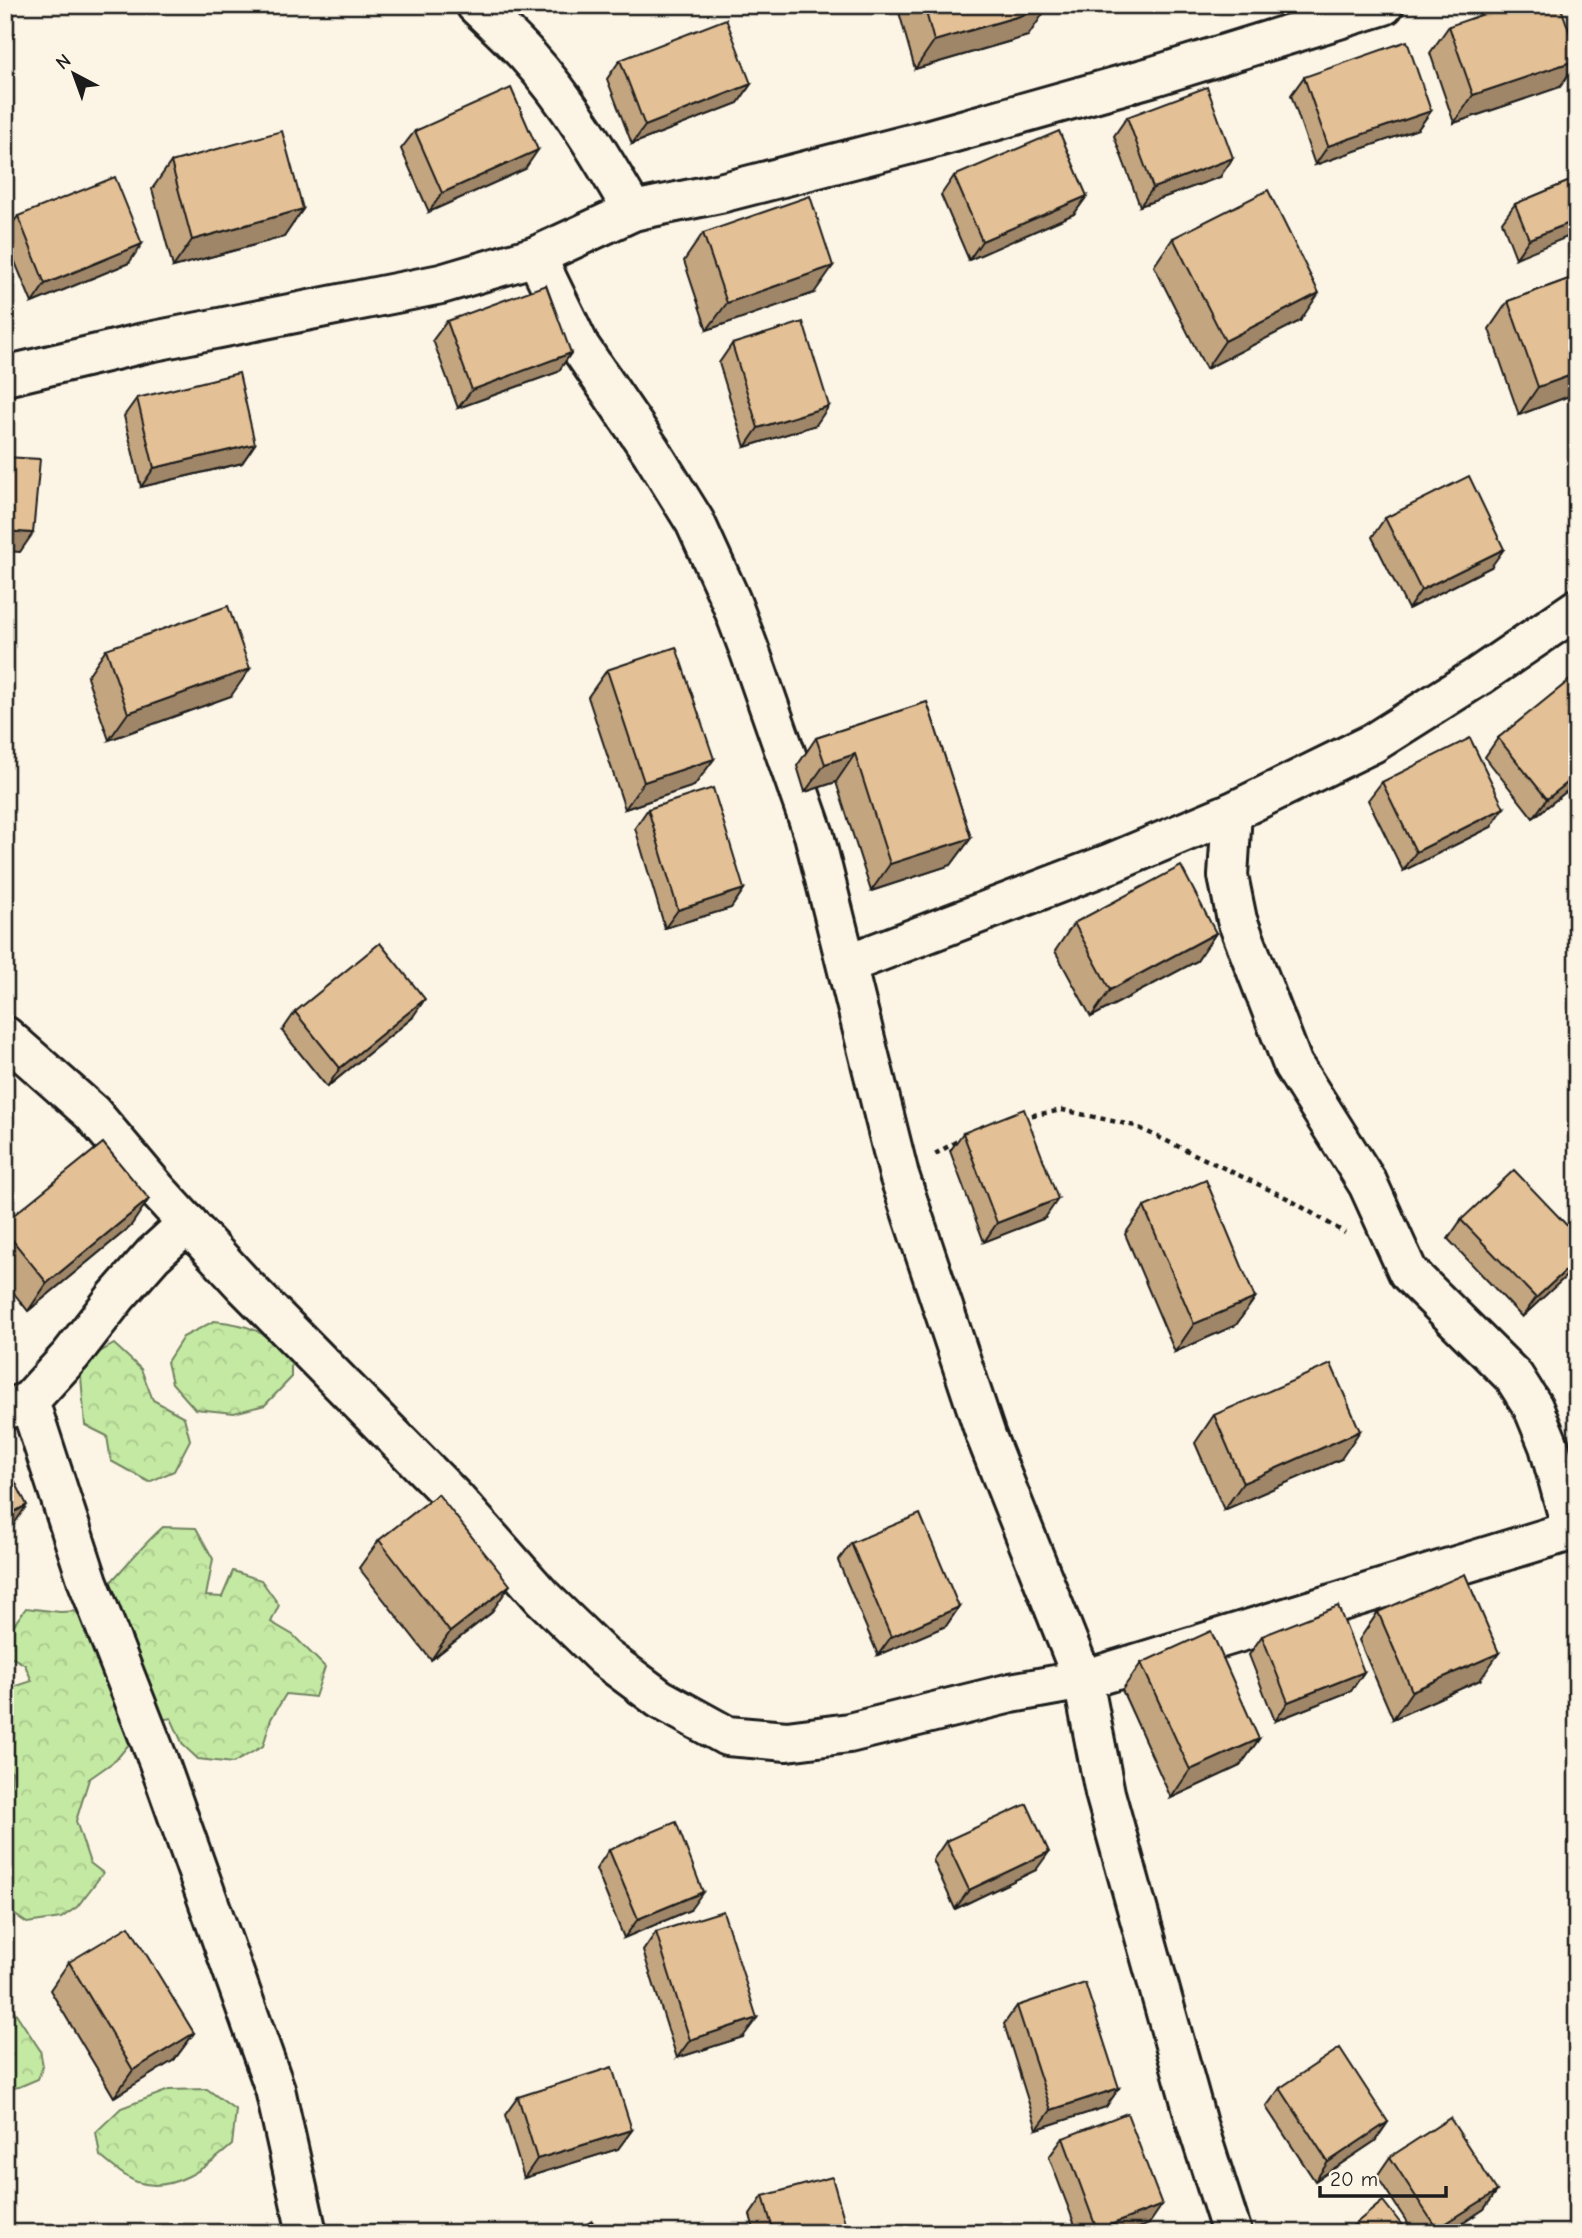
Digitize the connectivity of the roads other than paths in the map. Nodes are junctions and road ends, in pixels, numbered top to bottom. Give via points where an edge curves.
1 (475, 5) edge
2 (1384, 5) edge
3 (633, 211) junction
4 (536, 256) junction
5 (5, 376) edge
6 (1577, 609) edge
7 (1232, 812) junction
8 (847, 964) junction
9 (5, 1036) edge
10 (188, 1223) junction
11 (17, 1405) edge
12 (1574, 1529) edge
13 (1083, 1680) junction
14 (307, 2233) edge
15 (1232, 2233) edge

1 - 3 street via 546,78 598,151
2 - 3 street via 930,139
3 - 4 street
4 - 5 street via 441,284 144,343
4 - 8 street via 580,347 695,522 730,598 814,835
6 - 7 street via 1373,743
7 - 8 street
7 - 12 street via 1228,876 1237,920 1293,1065 1368,1184 1408,1272 1514,1377 1533,1407
8 - 13 street via 899,1175 986,1436
9 - 10 street via 92,1113
10 - 11 street via 153,1255 71,1355
10 - 13 street via 456,1500 542,1598 605,1658 660,1699 727,1736 787,1741 849,1733
11 - 14 street via 158,1760 275,2089
12 - 13 street
13 - 15 street via 1105,1793

